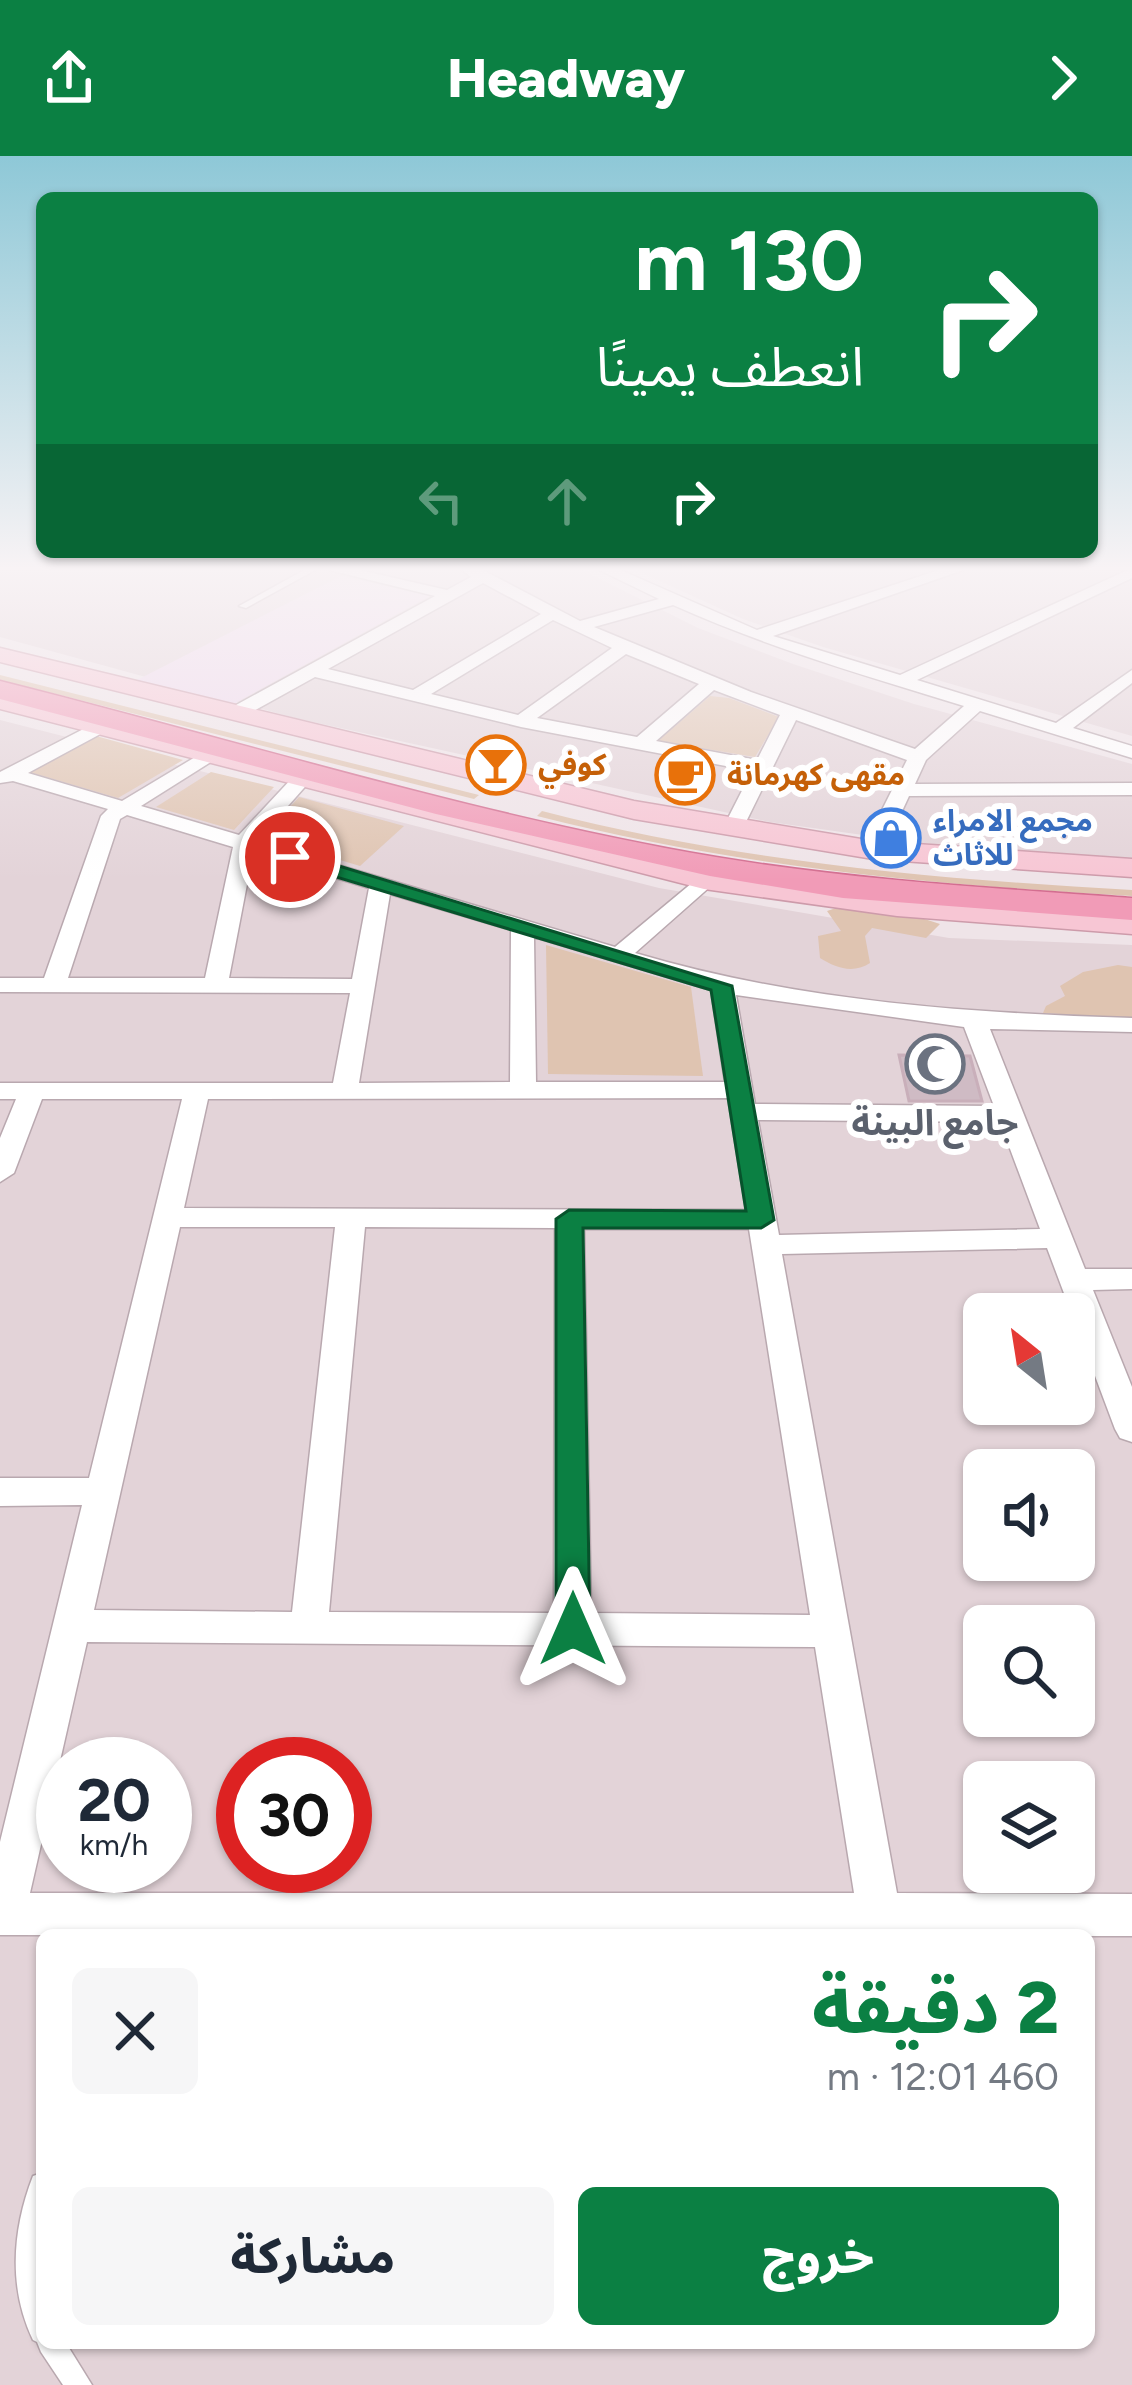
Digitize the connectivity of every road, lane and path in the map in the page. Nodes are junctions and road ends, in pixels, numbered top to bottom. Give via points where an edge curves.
1 (48, 672) edge
2 (52, 672) edge
3 (309, 672) edge
4 (321, 672) edge
5 (455, 672) edge
6 (588, 672) edge
7 (685, 672) edge
8 (863, 672) edge
9 (919, 672) edge
10 (1132, 675) edge
11 (711, 683) junction
12 (896, 683) junction
13 (0, 690) edge
14 (415, 696) junction
15 (0, 702) edge
16 (974, 706) junction
17 (790, 712) junction
18 (234, 714) junction
19 (521, 721) junction
20 (98, 727) junction
21 (1058, 730) junction
22 (640, 745) junction
23 (345, 746) junction
24 (1132, 752) edge
25 (208, 756) junction
26 (918, 757) junction
27 (1076, 765) junction
28 (762, 767) junction
29 (306, 776) junction
30 (5, 777) edge
31 (476, 786) junction
32 (1132, 789) edge
33 (899, 790) junction
34 (122, 807) junction
35 (448, 807) junction
36 (533, 814) junction
37 (733, 828) junction
38 (244, 843) junction
39 (872, 850) junction
40 (1132, 868) edge
41 (704, 880) junction
42 (1132, 881) edge
43 (381, 884) junction
44 (996, 887) junction
45 (1132, 910) edge
46 (1132, 924) edge
47 (522, 926) junction
48 (620, 956) junction
49 (0, 985) edge
50 (54, 985) junction
51 (214, 986) junction
52 (363, 986) junction
53 (722, 986) junction
54 (974, 1022) junction
55 (1132, 1025) edge
56 (0, 1090) edge
57 (32, 1090) junction
58 (197, 1090) junction
59 (345, 1090) junction
60 (523, 1090) junction
61 (741, 1101) junction
62 (1010, 1114) junction
63 (0, 1173) edge
64 (167, 1217) junction
65 (352, 1218) junction
66 (569, 1219) junction
67 (763, 1232) junction
68 (1058, 1238) junction
69 (1132, 1279) edge
70 (1074, 1280) junction
71 (1131, 1422) edge
72 (103, 1491) junction
73 (0, 1492) edge
74 (71, 1626) junction
75 (309, 1628) junction
76 (573, 1629) junction
77 (830, 1631) junction
78 (2, 1914) edge
79 (879, 1915) junction
80 (1132, 1915) edge
81 (115, 1925) edge
82 (36, 2206) edge
83 (36, 2321) edge
84 (54, 2349) edge
85 (79, 2385) edge

1 - 23 main road
2 - 18 street
3 - 18 street
4 - 14 street
5 - 14 street
6 - 19 street
7 - 11 street
8 - 12 street
9 - 12 street
10 - 21 street
11 - 17 street
11 - 22 street
12 - 16 street
13 - 29 main road
14 - 19 street
15 - 20 street
16 - 21 street
16 - 26 street
17 - 26 street
17 - 28 street
18 - 23 street
19 - 22 street
20 - 25 street
20 - 30 street
21 - 27 street
22 - 28 street
23 - 31 main road
23 - 37 street
24 - 27 street
25 - 29 street
25 - 34 street
26 - 33 street
27 - 32 street
27 - 33 street
28 - 37 street
29 - 35 main road
29 - 38 street
29 - 41 street
30 - 34 street
31 - 35 main road via 470,802
31 - 36 main road
33 - 39 street
34 - 38 street
34 - 50 street via 108,820
35 - 36 main road
36 - 44 main road
37 - 39 street
38 - 43 street
38 - 51 street
39 - 44 street
40 - 44 street
41 - 44 street via 897,907
41 - 48 street
42 - 44 main road
43 - 47 street
43 - 52 street
44 - 45 main road
44 - 46 street
47 - 48 street
47 - 60 street
48 - 53 street
49 - 50 street
50 - 51 street
51 - 52 street
52 - 59 street
53 - 54 street
53 - 61 street
54 - 55 street
54 - 62 street
56 - 57 street
57 - 58 street
57 - 63 street
58 - 59 street
58 - 64 street
59 - 60 street
60 - 61 street
61 - 62 street
61 - 67 street
62 - 68 street
64 - 65 street
64 - 72 street
65 - 66 street
65 - 75 street
66 - 67 street
66 - 76 street
67 - 68 street
67 - 77 street
68 - 70 street
69 - 70 street
70 - 71 street
72 - 73 street
72 - 74 street
74 - 75 street
74 - 78 street
75 - 76 street
76 - 77 street
77 - 79 street
78 - 81 street
79 - 80 street
79 - 81 street
82 - 83 lane via 28,2234
84 - 85 lane

